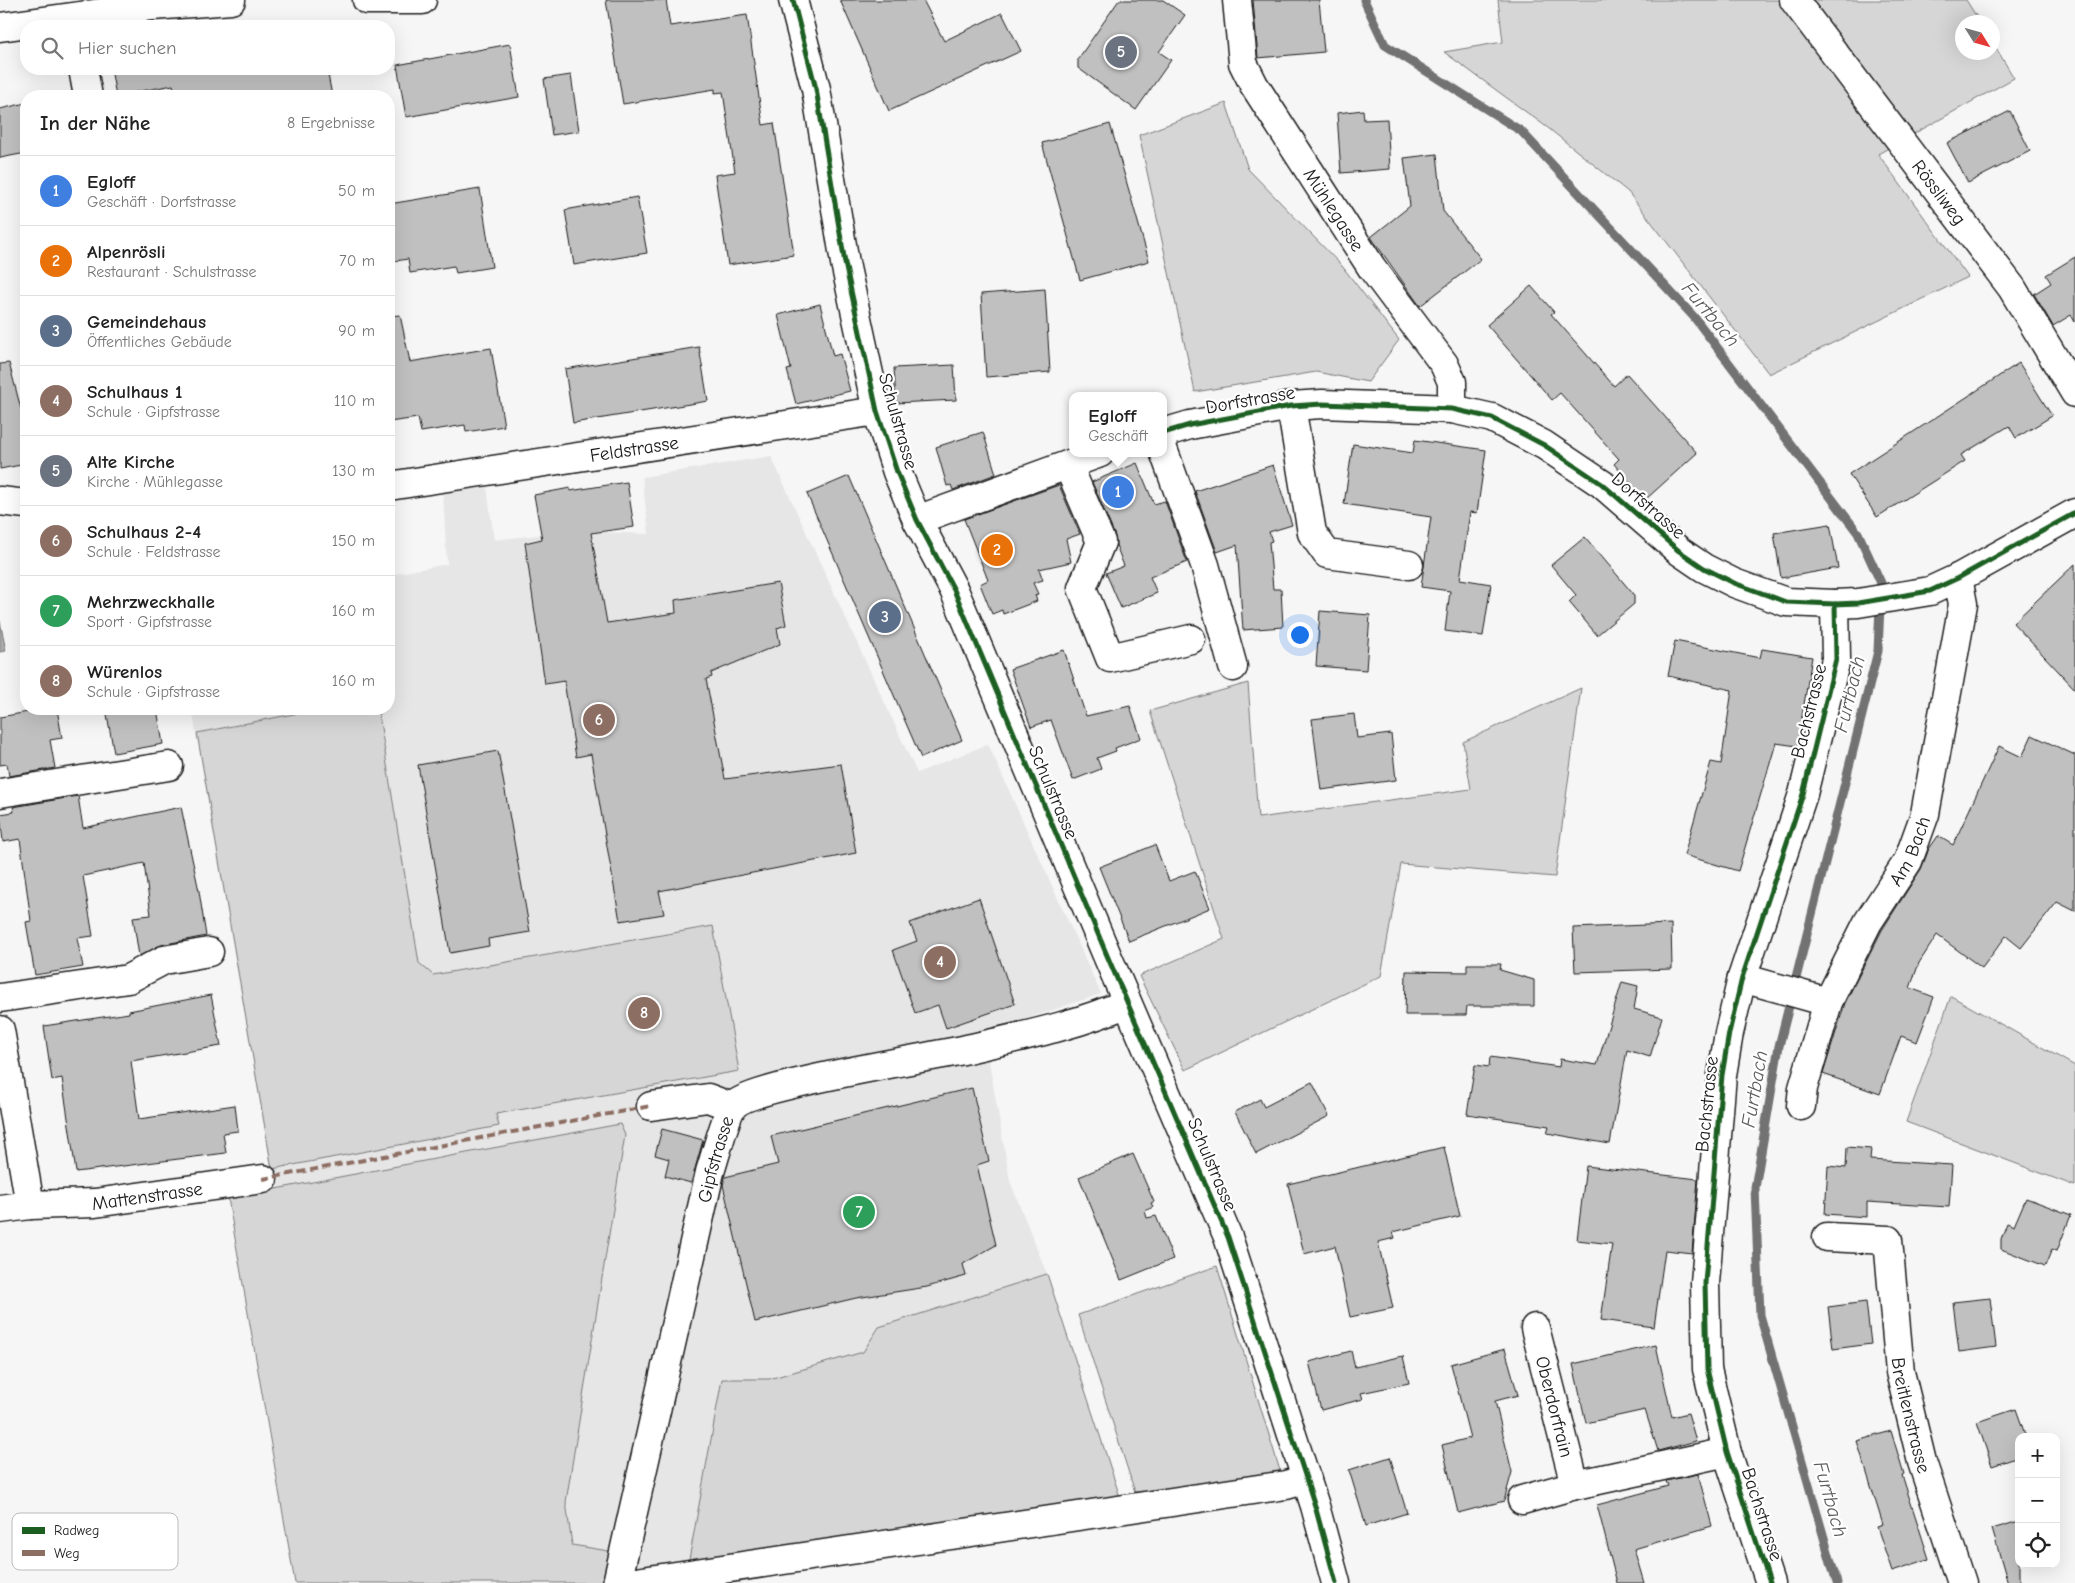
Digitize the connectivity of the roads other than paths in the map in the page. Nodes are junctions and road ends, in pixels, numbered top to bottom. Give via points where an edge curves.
1 (231, 0) edge
2 (368, 0) edge
3 (422, 0) edge
4 (793, 0) edge
5 (1237, 0) edge
6 (1794, 0) edge
7 (81, 20) edge
8 (20, 26) edge
9 (0, 28) edge
10 (84, 75) edge
11 (87, 90) edge
12 (2075, 393) edge
13 (1291, 406) junction
14 (1452, 409) junction
15 (878, 411) junction
16 (1167, 432) edge
17 (1088, 457) edge
18 (1166, 457) edge
19 (1068, 464) junction
20 (395, 485) edge
21 (0, 501) edge
22 (20, 503) edge
23 (2075, 513) edge
24 (917, 520) junction
25 (1409, 565) dead end
26 (1958, 578) junction
27 (1847, 604) junction
28 (1191, 639) dead end
29 (1232, 667) dead end
30 (169, 766) dead end
31 (0, 793) edge
32 (209, 952) dead end
33 (1754, 981) junction
34 (0, 998) edge
35 (1822, 999) junction
36 (1127, 1003) junction
37 (0, 1030) edge
38 (651, 1106) dead end
39 (1801, 1106) dead end
40 (732, 1107) junction
41 (263, 1179) dead end
42 (30, 1205) junction
43 (0, 1209) edge
44 (1827, 1238) dead end
45 (1535, 1328) dead end
46 (1727, 1452) junction
47 (1307, 1479) junction
48 (1575, 1485) junction
49 (1522, 1500) dead end
50 (617, 1583) edge
51 (629, 1583) edge
52 (1336, 1583) edge
53 (1770, 1583) edge
54 (1962, 1583) edge

1 - 7 street
2 - 3 street
4 - 15 street, Schulstrasse via 816,89 845,263
5 - 14 street, Mühlegasse via 1243,63 1254,85 1372,268 1444,364 1452,382
6 - 12 street, Rössliweg via 2012,288
8 - 9 street
10 - 11 street
13 - 14 street, Dorfstrasse via 1322,404
13 - 16 street, Dorfstrasse
13 - 25 street via 1312,533 1327,554
14 - 27 street, Dorfstrasse via 1492,418 1544,445 1602,484 1679,551 1734,583 1786,602
15 - 20 street, Feldstrasse
15 - 24 street, Schulstrasse via 897,472
17 - 19 street
18 - 29 street via 1205,565
19 - 24 street
19 - 28 street via 1101,542 1082,588 1110,658
21 - 22 street
23 - 26 street, Dorfstrasse
24 - 36 street, Schulstrasse via 954,590
26 - 27 street, Dorfstrasse via 1930,591
26 - 35 street, Am Bach via 1963,604 1926,814 1908,862
27 - 33 street, Bachstrasse
30 - 31 street
32 - 34 street via 164,960 128,979
33 - 35 street
33 - 46 street, Bachstrasse via 1722,1075 1705,1283 1707,1369
35 - 39 street, Am Bach
36 - 40 street, Gipfstrasse via 1097,1016 973,1047 780,1087 750,1096
36 - 47 street, Schulstrasse via 1228,1236
37 - 42 street
38 - 40 street via 708,1098
40 - 50 street, Gipfstrasse via 710,1172
41 - 42 street, Mattenstrasse via 95,1203
42 - 43 street, Mattenstrasse
44 - 54 street, Breitlenstrasse via 1888,1240 1900,1372 1922,1462
45 - 48 street, Oberdorfrain
46 - 48 street
46 - 53 street, Bachstrasse
47 - 51 street
47 - 52 street, Schulstrasse
48 - 49 street

